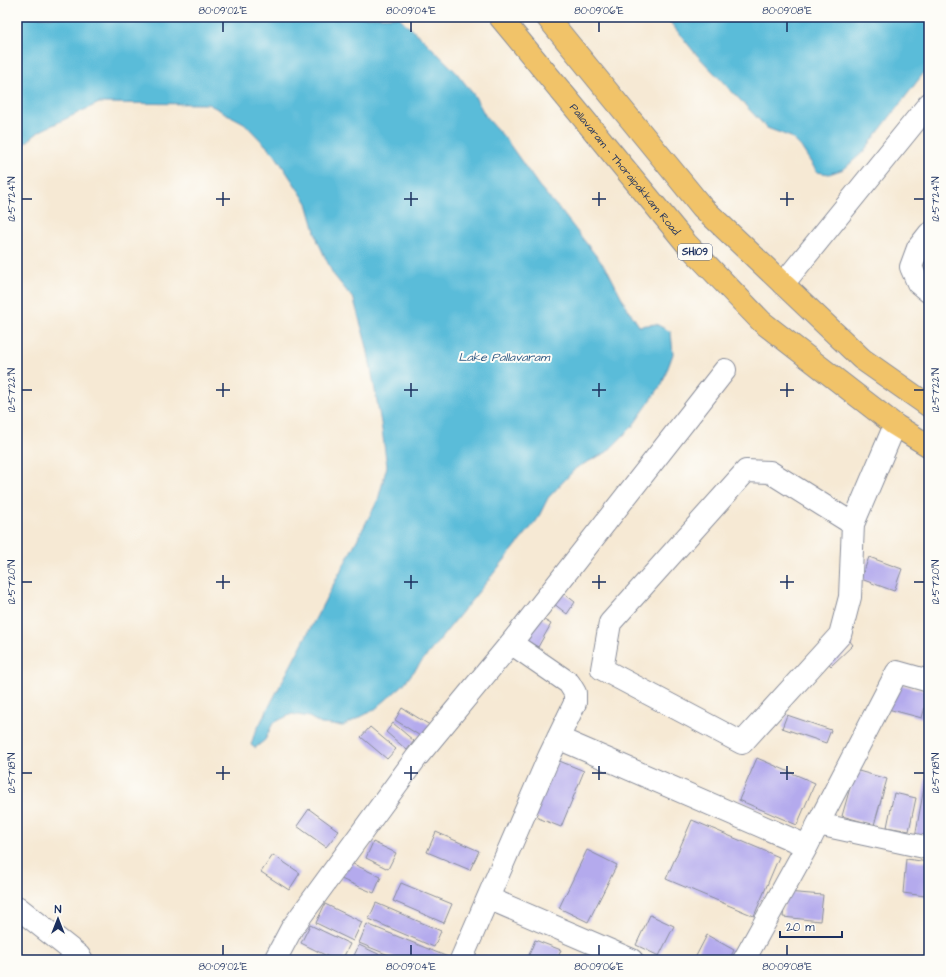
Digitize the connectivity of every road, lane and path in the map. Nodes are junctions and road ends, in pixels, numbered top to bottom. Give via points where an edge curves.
1 (500, 17) edge
2 (547, 17) edge
3 (929, 104) edge
4 (929, 234) edge
5 (783, 284) junction
6 (929, 292) edge
7 (725, 370) dead end
8 (929, 406) edge
9 (895, 425) junction
10 (929, 446) edge
11 (854, 524) junction
12 (511, 643) junction
13 (929, 680) edge
14 (558, 738) junction
15 (818, 824) junction
16 (807, 846) junction
17 (929, 848) edge
18 (488, 898) junction
19 (17, 907) edge
20 (82, 960) edge
21 (275, 960) edge
22 (461, 960) edge
23 (632, 960) edge
24 (744, 960) edge

1 - 9 main road, Pallavaram - Thoraipakkam Road / SH109 via 686,243 757,317
2 - 5 main road via 702,207
3 - 5 street
4 - 6 street via 918,248 911,267 918,283
5 - 8 main road via 862,360
7 - 12 street
9 - 10 main road, Pallavaram - Thoraipakkam Road / SH109
9 - 11 street
11 - 11 street via 850,597 840,635 742,744 602,669 610,623 746,471 770,472
12 - 14 street via 570,683 575,693 575,703
12 - 21 street via 416,758 292,928
13 - 15 street via 897,672
14 - 16 street
14 - 18 street
15 - 16 street
15 - 17 street
16 - 24 street
18 - 22 street
18 - 23 street
19 - 20 street

